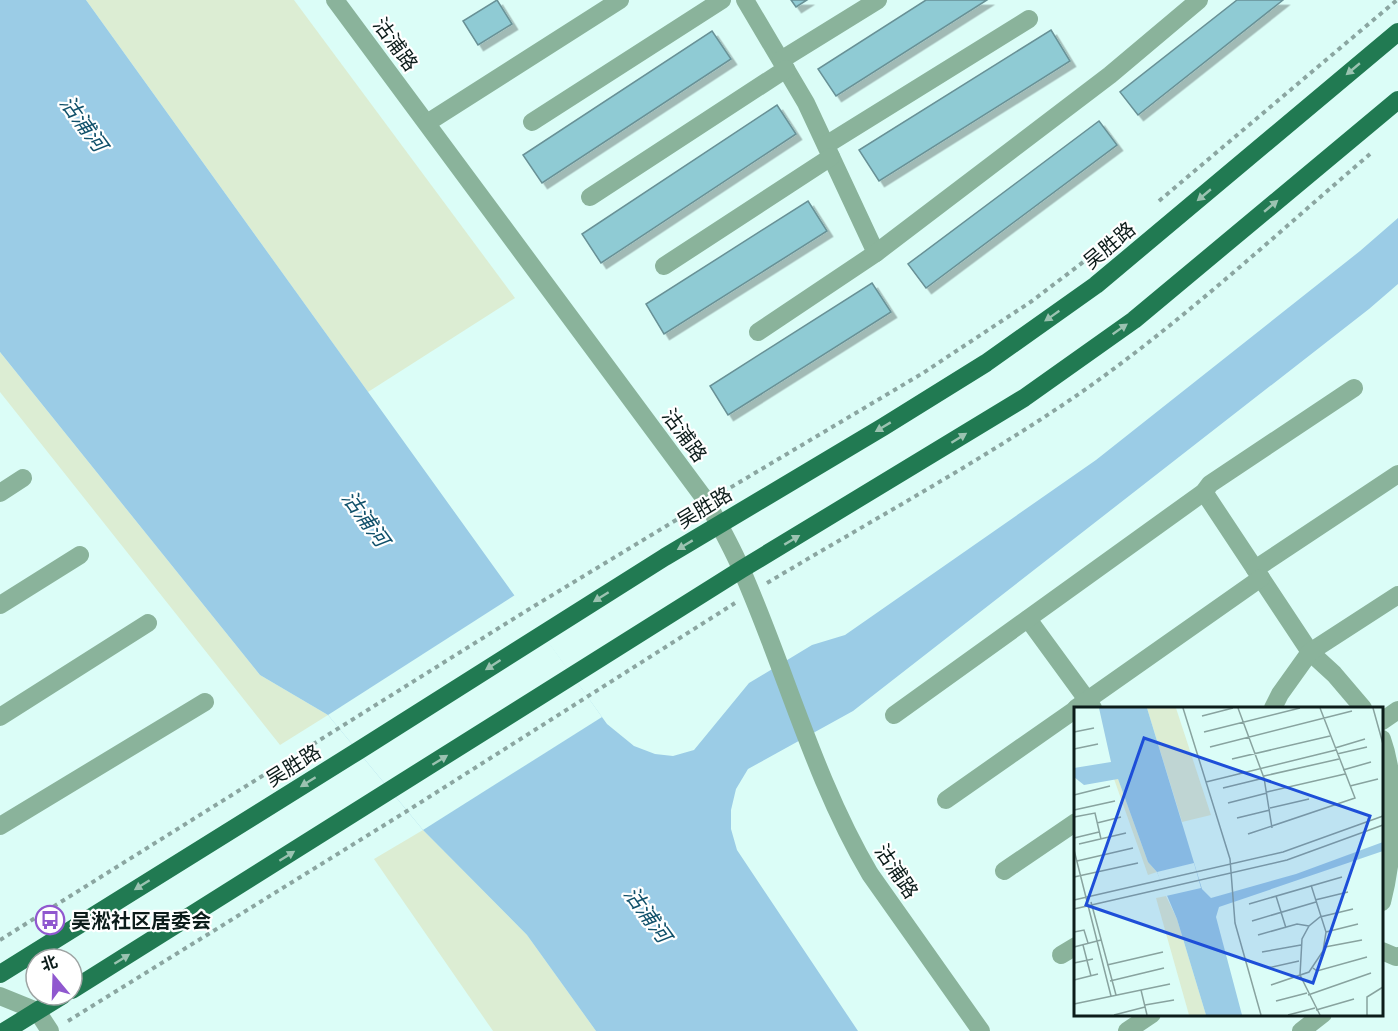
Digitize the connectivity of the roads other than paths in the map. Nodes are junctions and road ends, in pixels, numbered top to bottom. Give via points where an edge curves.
1 (335, 0) edge
2 (620, 0) edge
3 (722, 0) edge
4 (745, 0) edge
5 (878, 0) edge
6 (1199, 0) edge
7 (1029, 18) dead end
8 (1398, 32) edge
9 (783, 64) junction
10 (1398, 100) edge
11 (532, 122) dead end
12 (427, 123) junction
13 (829, 151) junction
14 (590, 197) dead end
15 (876, 253) junction
16 (664, 266) dead end
17 (758, 332) dead end
18 (1354, 388) dead end
19 (1398, 474) edge
20 (23, 478) dead end
21 (1204, 492) junction
22 (0, 493) edge
23 (719, 524) junction
24 (80, 555) dead end
25 (742, 570) junction
26 (1258, 574) junction
27 (1398, 595) edge
28 (0, 605) edge
29 (1028, 618) junction
30 (148, 623) dead end
31 (1310, 652) junction
32 (205, 702) dead end
33 (1083, 707) edge
34 (1274, 707) edge
35 (1362, 707) edge
36 (1398, 710) edge
37 (1074, 713) edge
38 (894, 715) dead end
39 (0, 717) edge
40 (1383, 720) edge
41 (1383, 741) edge
42 (946, 800) dead end
43 (1396, 807) edge
44 (1074, 823) edge
45 (0, 826) edge
46 (1004, 871) dead end
47 (1383, 898) edge
48 (1383, 951) edge
49 (1398, 956) edge
50 (0, 974) edge
51 (84, 983) edge
52 (0, 996) edge
53 (44, 1007) edge
54 (37, 1011) junction
55 (1149, 1016) edge
56 (1321, 1020) edge
57 (0, 1021) edge
58 (56, 1028) edge
59 (6, 1031) edge
60 (981, 1031) edge
61 (1127, 1031) edge
62 (1301, 1031) edge

1 - 12 street, 沽浦路
2 - 12 street
3 - 11 street
4 - 9 street
5 - 9 street
6 - 15 street via 1110,75
7 - 13 street
8 -> 23 main road, 吴胜路 via 1096,285 986,363
9 - 13 street
9 - 14 street
25 -> 10 main road via 1024,398 1134,320
12 - 23 street, 沽浦路 via 707,502
13 - 15 street
13 - 16 street
15 - 17 street
18 - 21 street via 1209,484
19 - 26 street
20 - 22 street
21 - 26 street
21 - 29 street
23 - 25 street, 沽浦路
23 -> 50 main road, 吴胜路
24 - 28 street
51 -> 25 main road
25 - 60 street, 沽浦路 via 841,821 870,874
26 - 31 street
26 - 33 street
27 - 31 street
29 - 33 street
29 - 38 street
30 - 39 street
31 - 34 street
31 - 35 street
32 - 45 street
36 - 40 street
37 - 42 street
41 - 43 street
43 - 47 street
44 - 46 street
48 - 49 street
52 - 54 street
53 - 54 main road
54 - 58 street
54 - 59 main road
55 - 61 street
56 - 62 street
57 - 59 street

